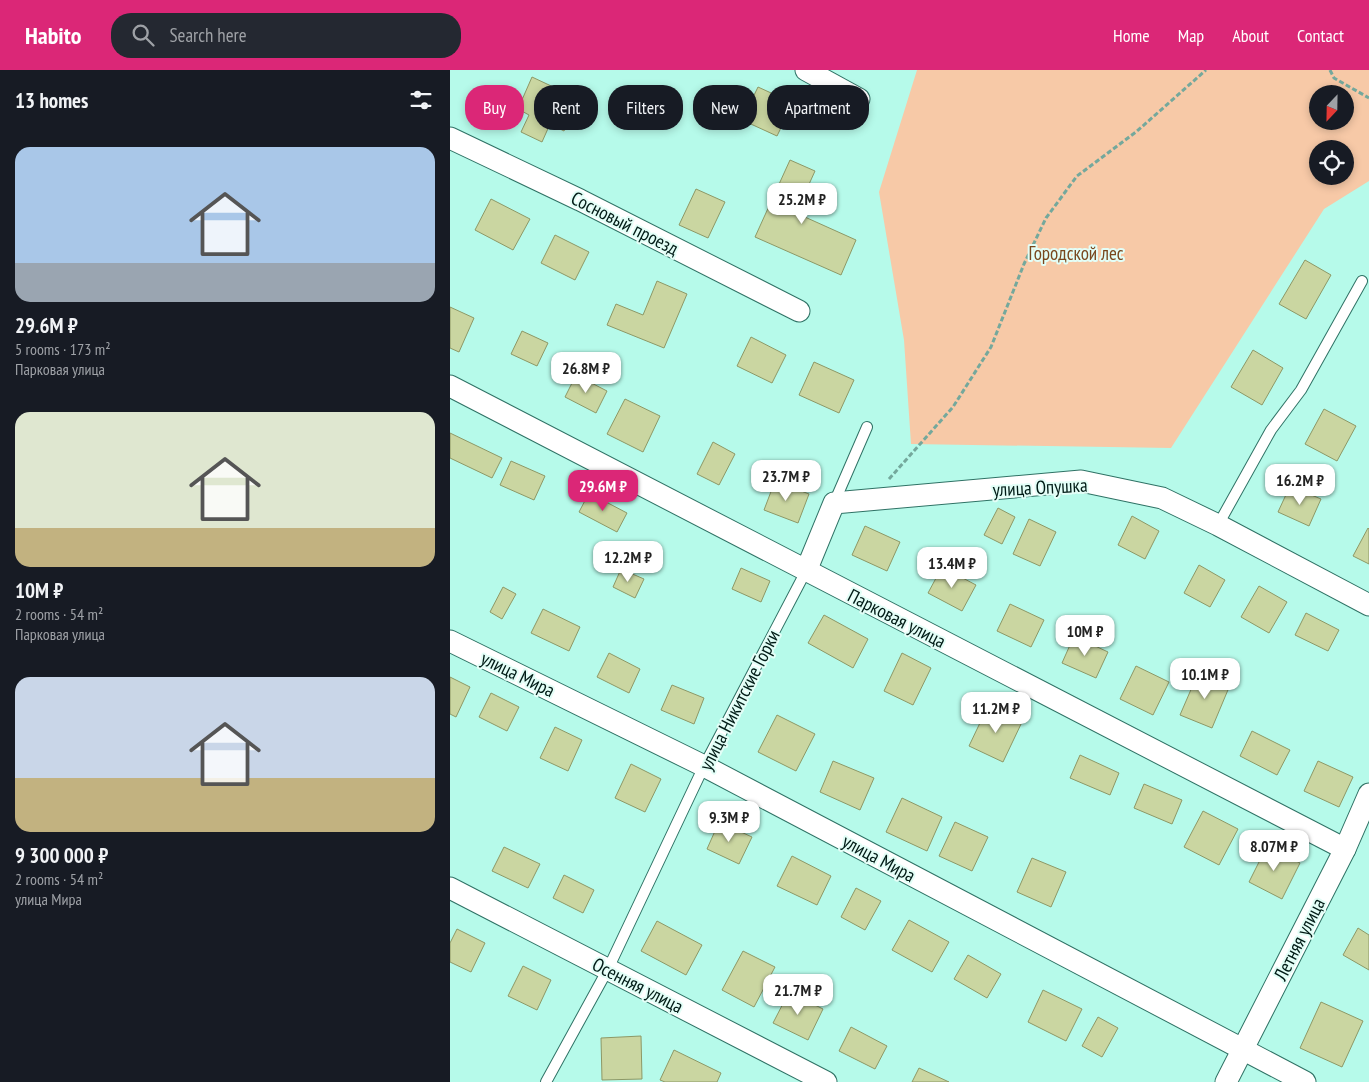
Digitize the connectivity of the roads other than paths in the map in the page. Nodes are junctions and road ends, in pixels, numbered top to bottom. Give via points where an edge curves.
1 (806, 70) edge
2 (832, 85) edge
3 (450, 138) edge
4 (1362, 281) dead end
5 (799, 311) dead end
6 (450, 386) edge
7 (867, 427) dead end
8 (834, 503) junction
9 (1218, 525) junction
10 (806, 571) junction
11 (1369, 605) edge
12 (450, 641) edge
13 (704, 766) junction
14 (1369, 794) edge
15 (1345, 849) junction
16 (450, 888) edge
17 (608, 969) junction
18 (1244, 1050) junction
19 (546, 1082) edge
20 (826, 1082) edge
21 (1226, 1082) edge
22 (1306, 1082) edge

1 - 2 street
3 - 5 street, Сосновый проезд
4 - 9 lane via 1301,390 1271,430
6 - 10 street, Парковая улица
7 - 8 lane
8 - 9 street, улица Опушка via 1081,481 1162,498
8 - 10 street, улица Никитские Горки
9 - 11 street, улица Опушка
10 - 13 lane, улица Никитские Горки
10 - 15 street, Парковая улица
12 - 13 street, улица Мира
13 - 17 lane, улица Никитские Горки
13 - 18 street, улица Мира
14 - 15 street, Летняя улица
15 - 18 street, Летняя улица
16 - 17 street, Осенняя улица
17 - 19 lane, улица Никитские Горки
17 - 20 street, Осенняя улица
18 - 21 street, Летняя улица
18 - 22 street, улица Мира

